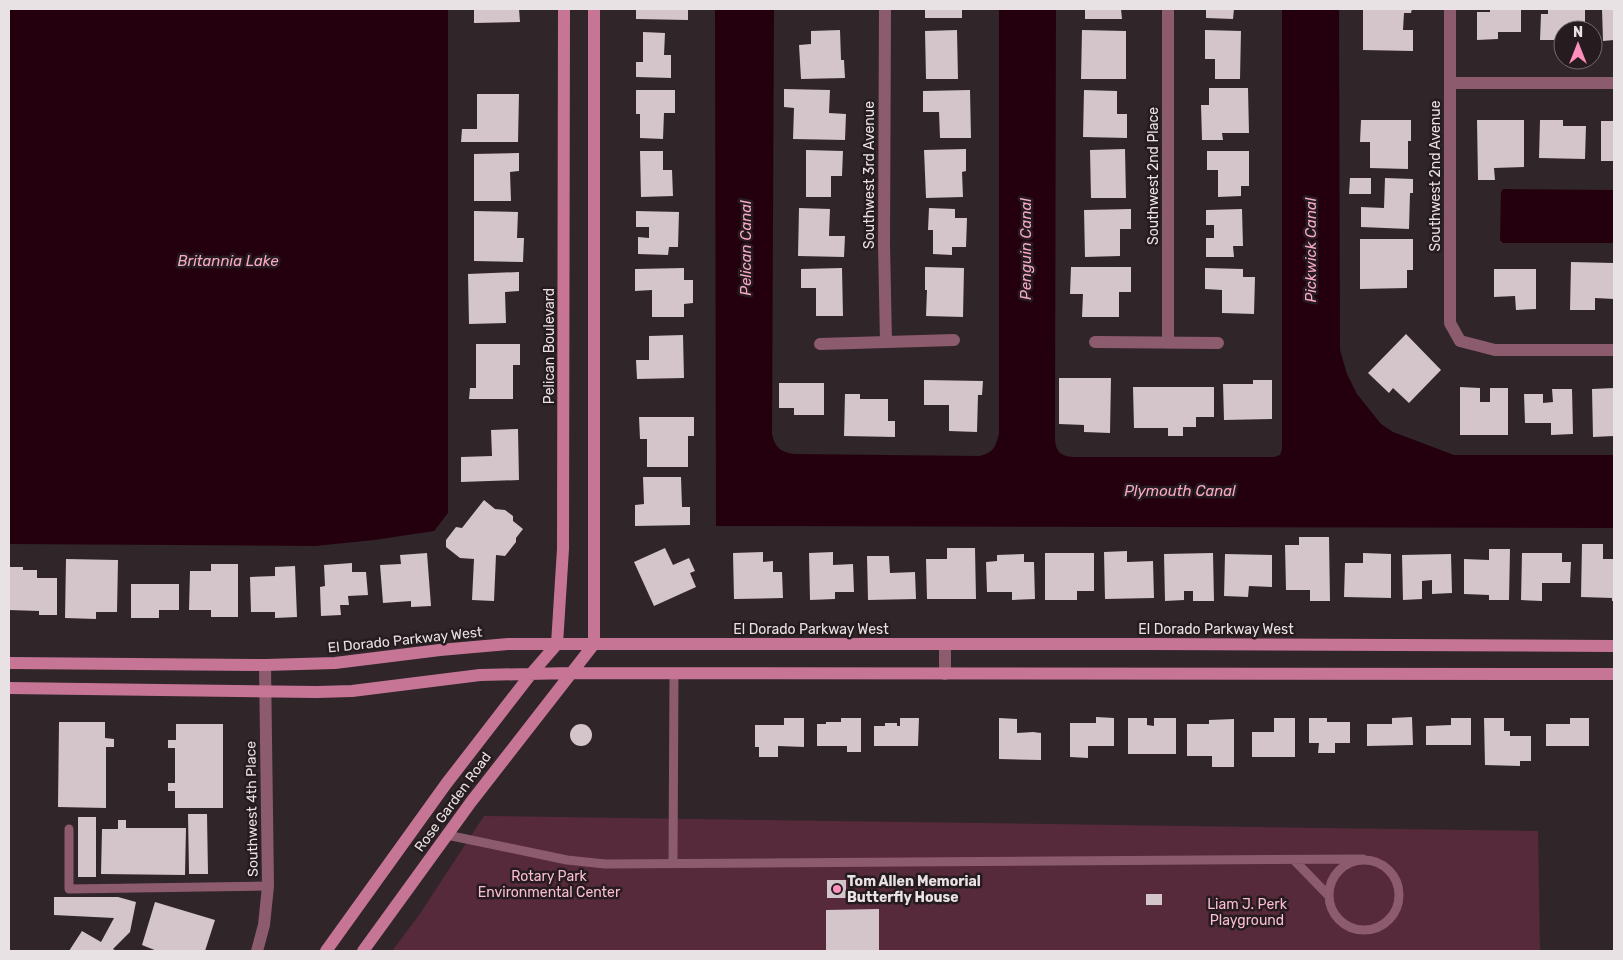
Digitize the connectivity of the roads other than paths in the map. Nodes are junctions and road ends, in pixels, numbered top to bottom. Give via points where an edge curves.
1 (564, 9) edge
2 (594, 9) edge
3 (885, 9) edge
4 (1168, 9) edge
5 (1450, 9) edge
6 (1450, 83) junction
7 (1614, 83) edge
8 (954, 340) dead end
9 (886, 342) junction
10 (1095, 342) dead end
11 (1168, 343) junction
12 (1218, 343) dead end
13 (820, 344) dead end
14 (1614, 350) edge
15 (557, 644) junction
16 (594, 644) junction
17 (945, 644) junction
18 (1614, 646) edge
19 (9, 663) edge
20 (265, 665) junction
21 (570, 673) junction
22 (674, 673) junction
23 (532, 674) junction
24 (945, 674) junction
25 (1614, 674) edge
26 (9, 688) edge
27 (265, 692) junction
28 (70, 829) dead end
29 (447, 836) junction
30 (1363, 859) junction
31 (1294, 860) junction
32 (672, 863) junction
33 (268, 886) junction
34 (1328, 895) junction
35 (257, 951) edge
36 (326, 951) edge
37 (363, 951) edge

1 - 15 street, Pelican Boulevard via 563,549
2 - 16 street
3 - 9 street, Southwest 3rd Avenue
4 - 11 street, Southwest 2nd Place
5 - 6 street, Southwest 2nd Avenue
6 - 7 street
6 - 14 street, Southwest 2nd Avenue via 1450,323 1460,341 1495,350
8 - 9 street
9 - 13 street
10 - 11 street
11 - 12 street
15 - 16 street, El Dorado Parkway West
15 - 20 street, El Dorado Parkway West via 508,644 334,663
15 - 23 street
16 - 17 street, El Dorado Parkway West
16 - 21 street
17 - 18 street, El Dorado Parkway West
17 - 24 street
19 - 20 street, El Dorado Parkway West
20 - 27 street, Southwest 4th Place
21 - 22 street
21 - 23 street
21 - 29 street, Rose Garden Road
22 - 24 street
22 - 32 lane
23 - 27 street via 480,675 352,690
23 - 36 street, Rose Garden Road via 446,784
24 - 25 street
26 - 27 street
27 - 33 street, Southwest 4th Place
28 - 33 lane via 70,889
29 - 32 lane via 580,862
29 - 37 street, Rose Garden Road
30 - 31 lane
30 - 34 lane via 1342,866 1332,879
30 - 34 lane via 1386,867 1399,888 1395,912 1387,921 1376,928 1353,929 1335,916
31 - 32 lane
31 - 34 lane
33 - 35 street, Southwest 4th Place via 264,925

